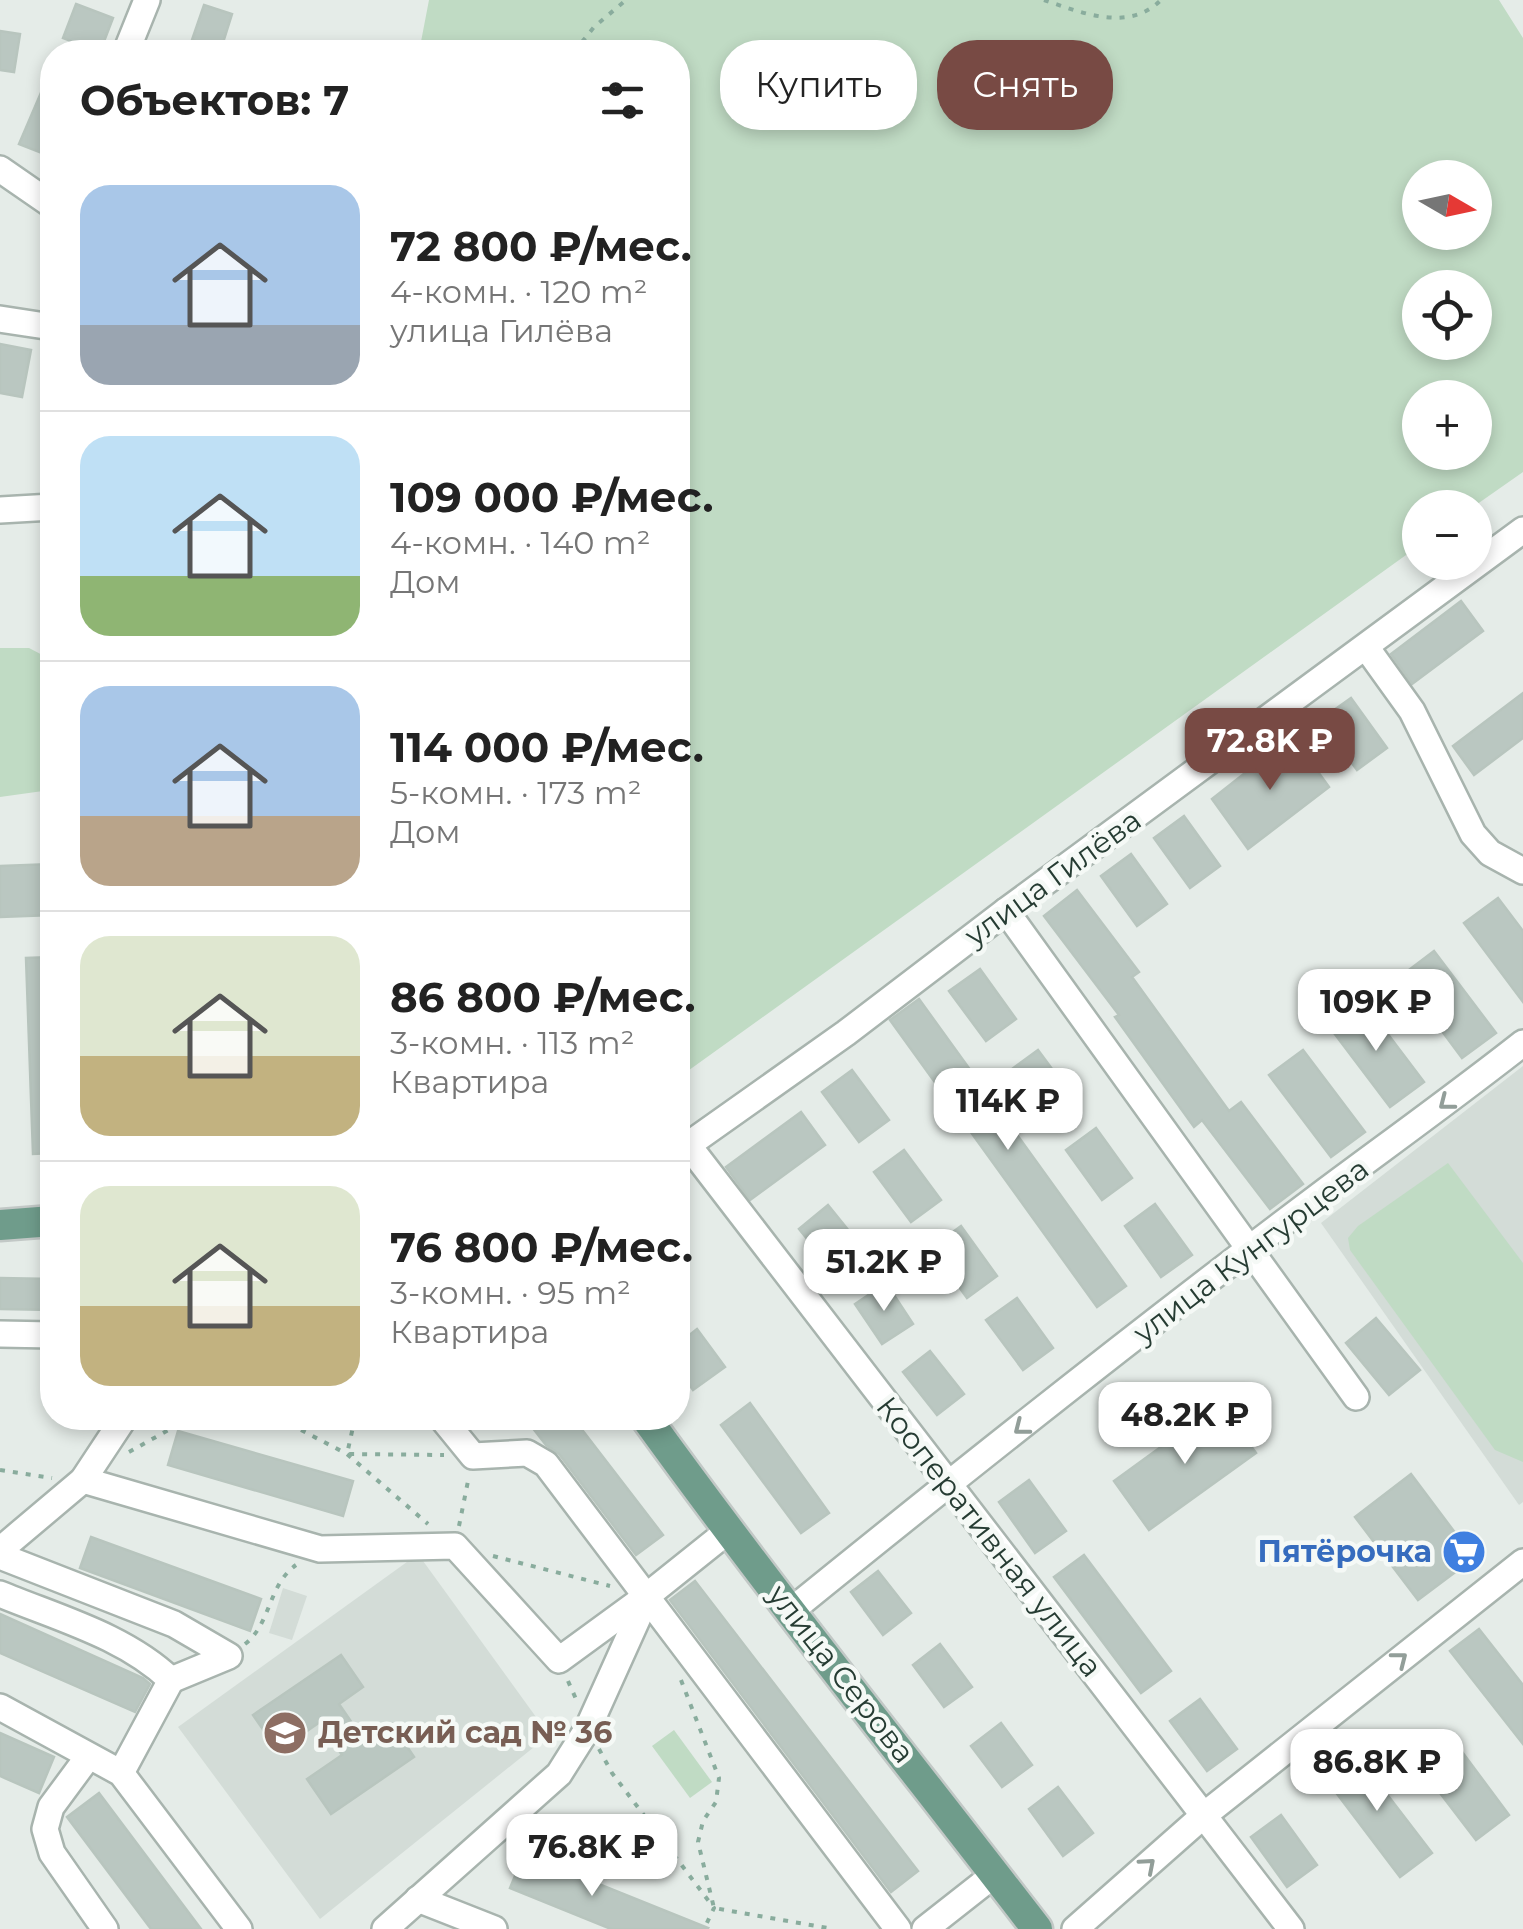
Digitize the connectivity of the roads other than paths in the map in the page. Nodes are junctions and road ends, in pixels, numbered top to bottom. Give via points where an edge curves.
1 (147, 0) edge
2 (131, 40) edge
3 (0, 170) edge
4 (40, 197) edge
5 (0, 319) edge
6 (40, 326) edge
7 (40, 508) edge
8 (0, 510) edge
9 (1523, 530) edge
10 (1366, 647) junction
11 (1523, 871) edge
12 (1006, 911) junction
13 (1523, 1043) edge
14 (690, 1144) edge
15 (690, 1158) edge
16 (40, 1223) edge
17 (0, 1225) edge
18 (1251, 1250) junction
19 (0, 1334) edge
20 (40, 1335) edge
21 (1356, 1397) dead end
22 (116, 1430) edge
23 (452, 1430) edge
24 (655, 1430) edge
25 (82, 1480) junction
26 (948, 1484) junction
27 (728, 1532) junction
28 (0, 1553) edge
29 (1523, 1562) edge
30 (0, 1594) edge
31 (648, 1595) junction
32 (792, 1610) junction
33 (171, 1680) junction
34 (0, 1707) edge
35 (88, 1756) junction
36 (121, 1773) junction
37 (1203, 1816) junction
38 (995, 1874) junction
39 (418, 1899) junction
40 (104, 1929) edge
41 (239, 1929) edge
42 (385, 1929) edge
43 (494, 1929) edge
44 (898, 1929) edge
45 (924, 1929) edge
46 (1037, 1929) edge
47 (1074, 1929) edge
48 (1291, 1929) edge

1 - 2 street
3 - 4 street
5 - 6 street
7 - 8 street
9 - 10 street, улица Гилёва
10 - 11 street via 1412,711 1472,834
10 - 12 street, улица Гилёва
12 - 14 street, улица Гилёва
12 - 18 street
13 -> 18 street, улица Кунгурцева
15 - 26 street, Кооперативная улица
16 - 17 main road
18 - 21 street
18 -> 26 street, улица Кунгурцева
19 - 20 street
22 - 25 street
23 - 31 street via 473,1456 528,1453 546,1464
24 - 27 main road, улица Серова
25 - 28 street
25 - 31 street via 320,1548 455,1546 559,1660
26 - 32 street, улица Кунгурцева
26 - 37 street, Кооперативная улица
27 - 31 street
27 - 32 main road, улица Серова
28 - 33 street via 174,1624 229,1656
37 -> 29 street
30 - 33 street via 117,1642
31 - 39 street via 588,1728 559,1774
31 - 44 street
32 - 38 main road, улица Серова
33 - 36 street
34 - 35 street
35 - 36 street
35 - 40 street via 51,1807 44,1830 52,1853
36 - 41 street
47 -> 37 street
37 - 48 street, Кооперативная улица
38 - 45 street
38 - 46 main road, улица Серова
39 - 42 street
39 - 43 street

